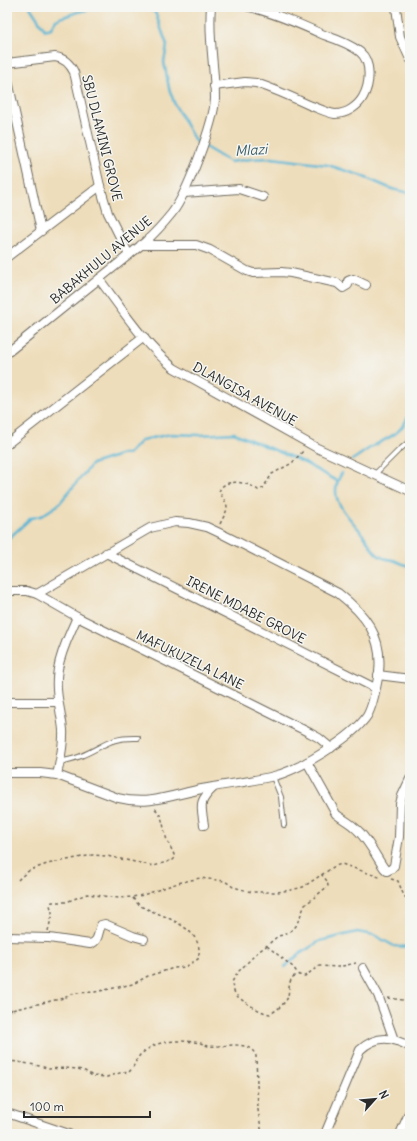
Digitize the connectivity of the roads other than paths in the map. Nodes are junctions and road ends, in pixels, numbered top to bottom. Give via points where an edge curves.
1 (211, 7) edge
2 (250, 7) edge
3 (396, 7) edge
4 (410, 59) edge
5 (7, 63) edge
6 (7, 76) edge
7 (214, 86) junction
8 (100, 186) junction
9 (184, 193) junction
10 (263, 197) dead end
11 (41, 231) junction
12 (141, 245) junction
13 (129, 255) junction
14 (7, 257) edge
15 (99, 279) junction
16 (366, 285) dead end
17 (144, 337) junction
18 (7, 353) edge
19 (410, 441) edge
20 (7, 444) edge
21 (374, 475) junction
22 (410, 491) edge
23 (106, 554) junction
24 (7, 591) edge
25 (37, 594) junction
26 (78, 617) junction
27 (378, 675) junction
28 (410, 679) edge
29 (375, 688) junction
30 (7, 702) edge
31 (57, 702) junction
32 (138, 738) dead end
33 (331, 748) junction
34 (59, 762) junction
35 (307, 762) junction
36 (7, 773) edge
37 (57, 775) junction
38 (273, 776) junction
39 (410, 779) edge
40 (214, 787) junction
41 (204, 825) dead end
42 (284, 825) dead end
43 (7, 937) edge
44 (144, 939) dead end
45 (363, 968) road end
46 (394, 1040) junction
47 (410, 1047) edge
48 (410, 1111) edge
49 (7, 1113) edge
50 (69, 1134) edge
51 (325, 1134) edge
52 (400, 1134) edge

1 - 7 street, BABAKHULU AVENUE via 210,41
2 - 7 street via 282,17 345,43 360,52 368,65 368,85 364,96 352,109 337,114 256,83
3 - 4 street via 400,36
5 - 8 street, SBU DLAMINI GROVE via 55,57 71,66
6 - 11 street
7 - 9 street, BABAKHULU AVENUE via 214,108
8 - 11 street
8 - 13 street, SBU DLAMINI GROVE via 112,222
9 - 10 street via 239,189
9 - 12 street, BABAKHULU AVENUE via 173,212
11 - 14 street
12 - 13 street, BABAKHULU AVENUE
12 - 16 street via 196,245 253,273 291,273 337,283 343,288 352,279
13 - 15 street, BABAKHULU AVENUE
15 - 17 street, DLANGISA AVENUE
15 - 18 street, BABAKHULU AVENUE
17 - 20 street
17 - 21 street, DLANGISA AVENUE via 174,368 317,448
19 - 21 lane
21 - 22 street, DLANGISA AVENUE
23 - 25 street
23 - 27 street via 150,528 175,522 207,527 338,593 351,603 371,627 376,638 379,650
23 - 29 street, IRENE MDABE GROVE
24 - 25 street
25 - 26 street, MAFUKUZELA LANE
26 - 31 street via 59,663
26 - 33 street, MAFUKUZELA LANE via 310,733
27 - 28 street
27 - 29 street
29 - 33 street via 367,716 353,732
30 - 31 street
31 - 34 street via 63,730
32 - 34 lane via 112,740 82,756
33 - 35 street
34 - 37 street
35 - 38 street
35 - 39 street via 336,814 355,827 385,870 394,866 400,804
36 - 37 street
37 - 40 street via 128,801 146,802
38 - 40 street
38 - 42 lane via 281,798
40 - 41 street via 201,803
43 - 44 street via 93,943 101,925 105,924
45 - 46 street via 378,995
46 - 47 street
46 - 51 street via 379,1038 370,1041 360,1050
48 - 52 street
49 - 50 street

